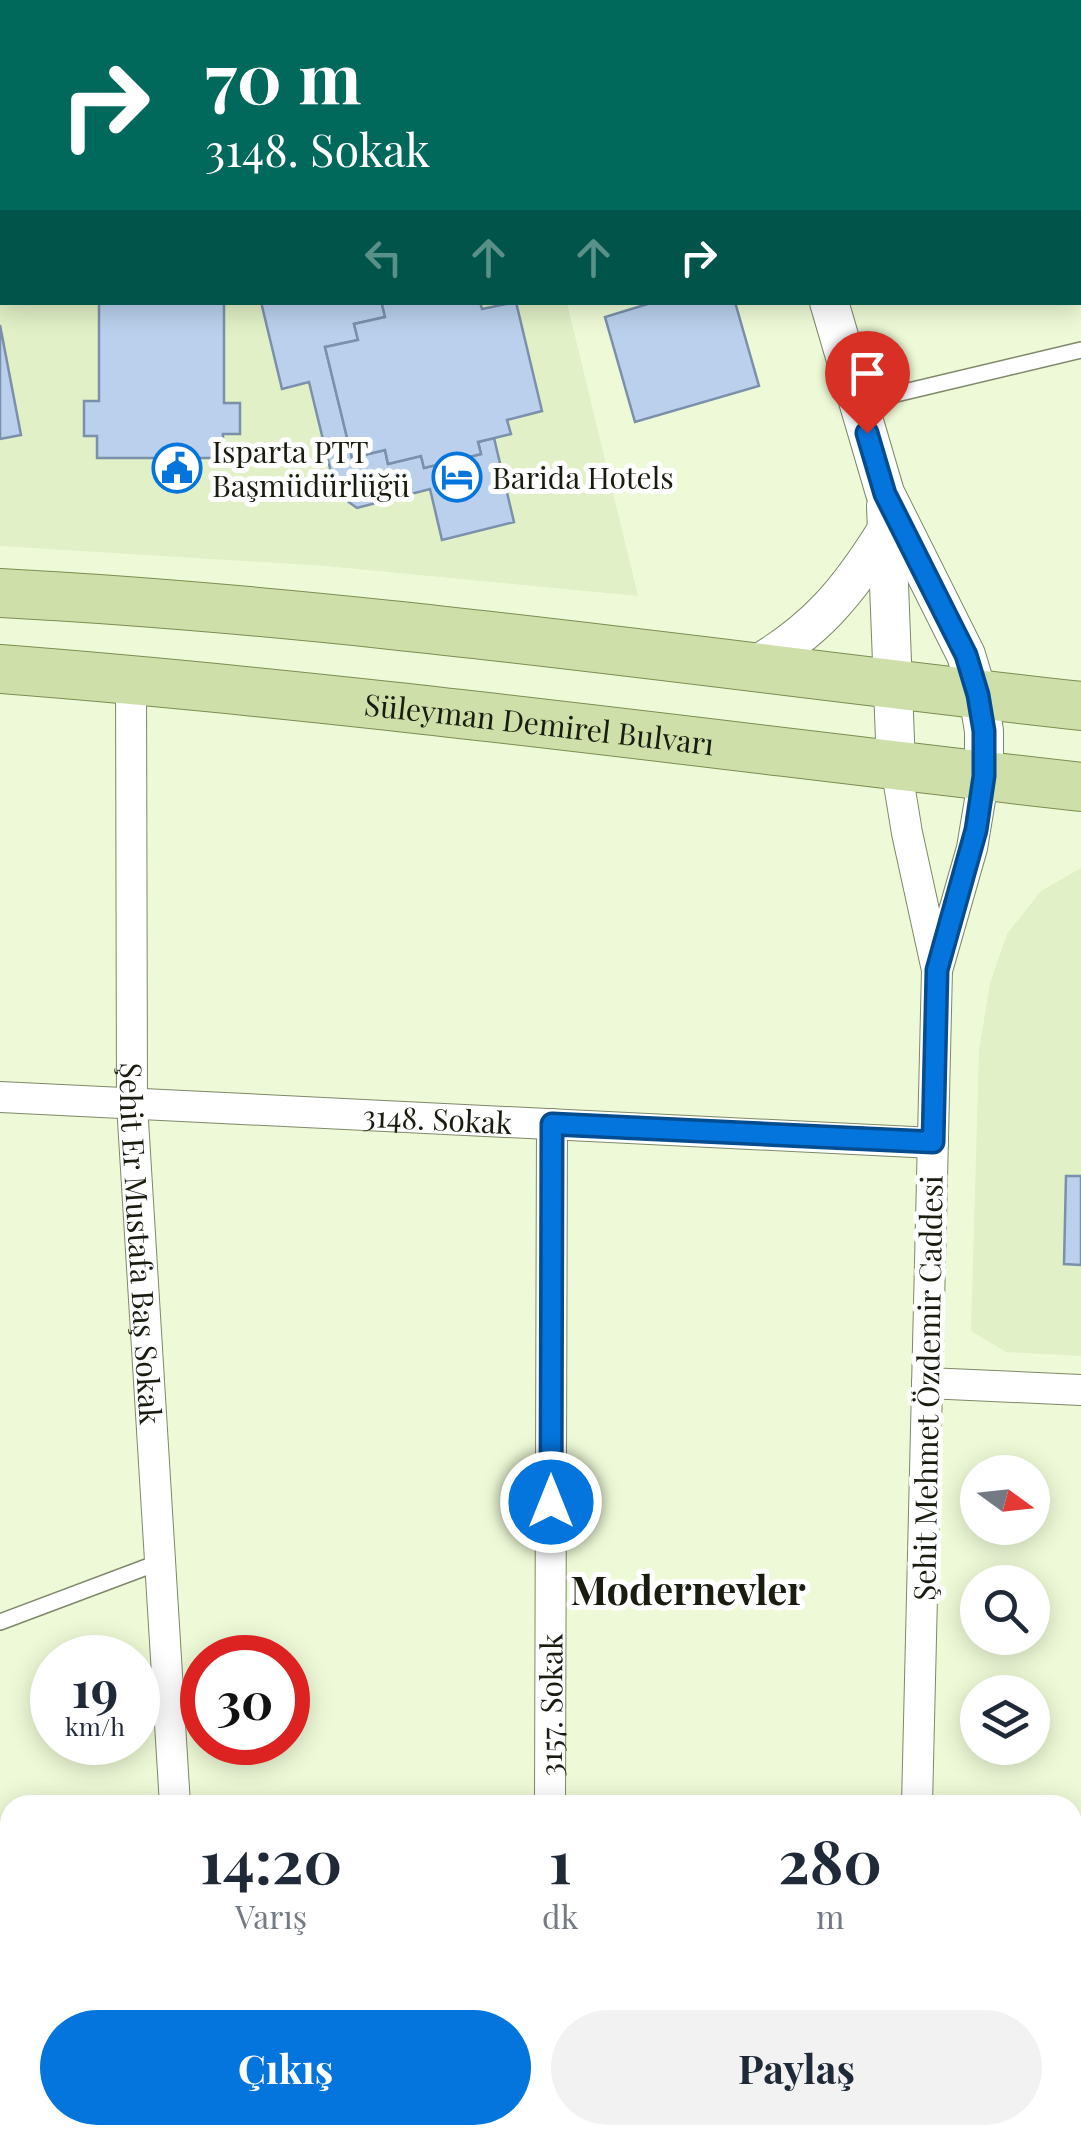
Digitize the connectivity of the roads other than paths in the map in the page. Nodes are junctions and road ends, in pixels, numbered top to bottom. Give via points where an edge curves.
1 (830, 305) edge
2 (1081, 350) edge
3 (858, 402) junction
4 (885, 494) junction
5 (886, 531) junction
6 (0, 593) edge
7 (752, 668) junction
8 (0, 669) edge
9 (131, 679) junction
10 (893, 685) junction
11 (978, 695) junction
12 (1081, 706) edge
13 (896, 766) junction
14 (984, 776) junction
15 (1081, 787) edge
16 (937, 970) junction
17 (0, 1098) edge
18 (132, 1104) junction
19 (552, 1124) junction
20 (933, 1142) junction
21 (927, 1384) junction
22 (1081, 1390) edge
23 (160, 1562) junction
24 (0, 1622) edge
25 (173, 1795) edge
26 (550, 1795) edge
27 (917, 1795) edge

1 - 3 street
2 - 3 lane
3 - 4 street
4 - 5 street
4 - 11 street via 966,655
5 - 7 street via 814,626
5 - 10 street
6 - 7 main road via 336,619
7 - 10 main road
8 - 9 main road, Süleyman Demirel Bulvarı
9 - 13 main road, Süleyman Demirel Bulvarı
9 - 18 street, Şehit Er Mustafa Baş Sokak
10 - 11 main road
10 - 13 street
11 - 12 main road
11 - 14 street
13 - 14 main road, Süleyman Demirel Bulvarı
13 - 16 street, Şehit Mehmet Özdemir Caddesi
14 - 15 main road, Süleyman Demirel Bulvarı
14 - 16 street, Şehit Mehmet Özdemir Caddesi via 972,848
16 - 20 street, Şehit Mehmet Özdemir Caddesi
17 - 18 street, 3148. Sokak
18 - 19 street, 3148. Sokak
18 - 23 street, Şehit Er Mustafa Baş Sokak
19 - 20 street, 3148. Sokak
19 - 26 street, 3157. Sokak
20 - 21 street, Şehit Mehmet Özdemir Caddesi
21 - 22 street
21 - 27 street, Şehit Mehmet Özdemir Caddesi
23 - 24 lane
23 - 25 street, Şehit Er Mustafa Baş Sokak

